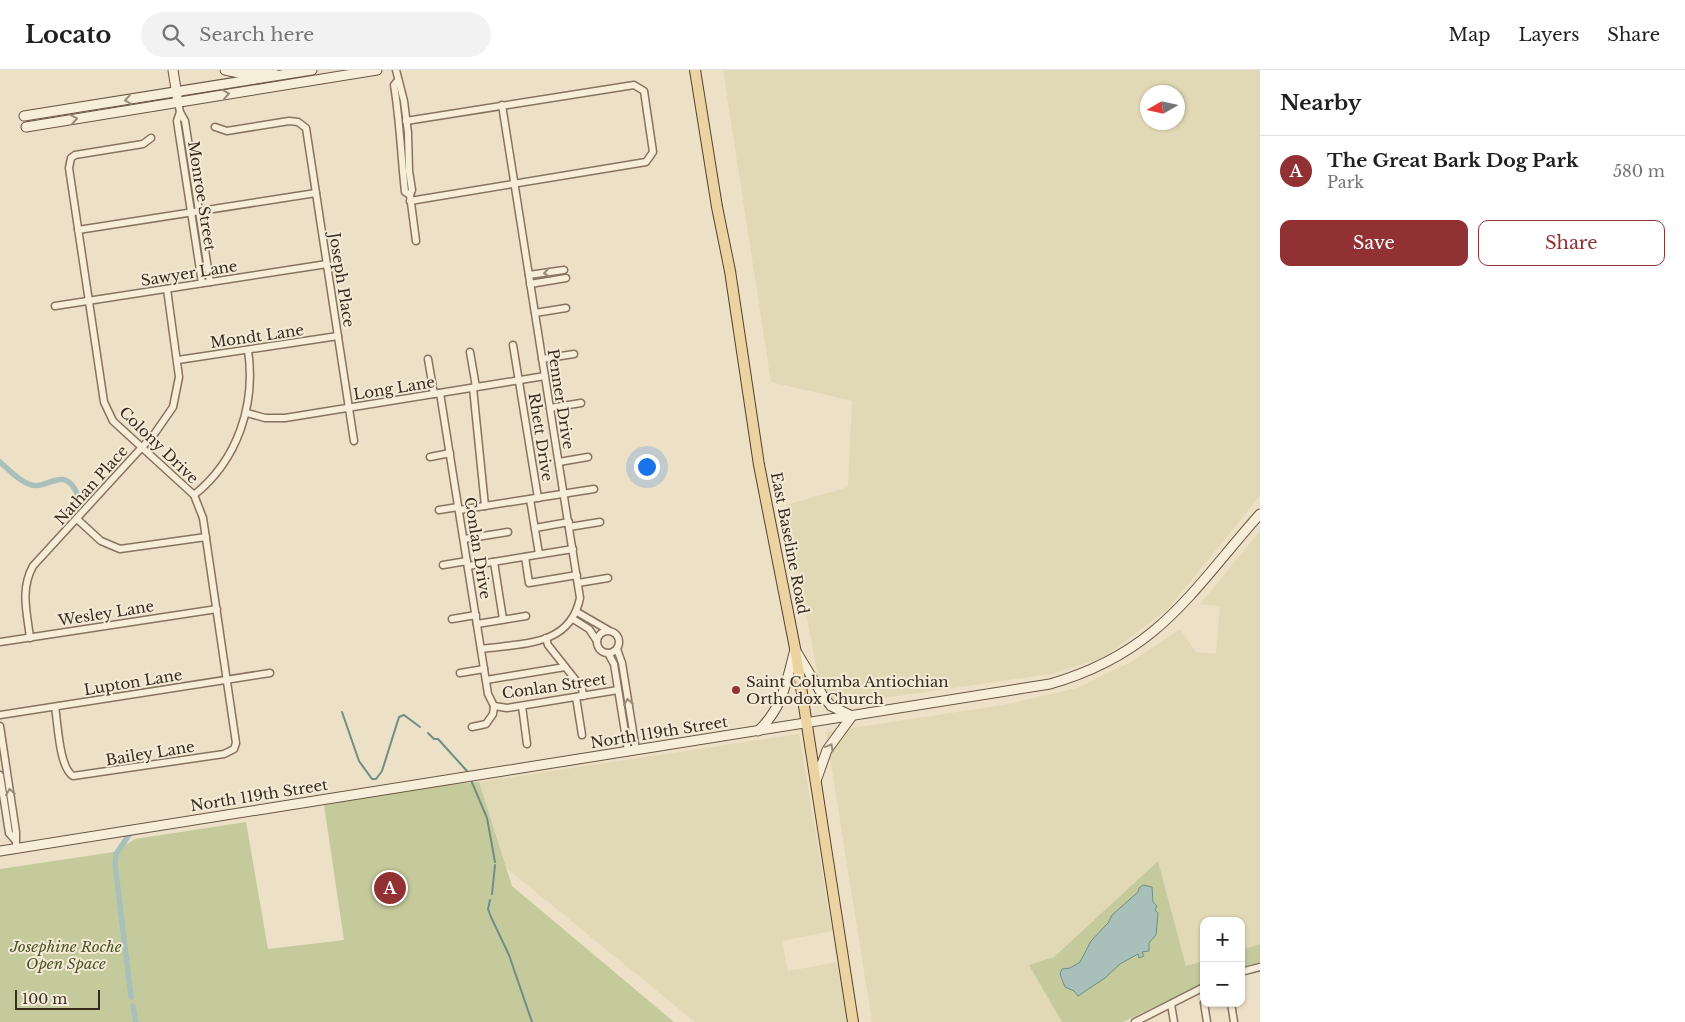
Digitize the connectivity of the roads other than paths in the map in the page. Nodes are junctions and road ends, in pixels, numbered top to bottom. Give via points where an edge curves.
1 (173, 70) edge
2 (225, 70) edge
3 (273, 70) edge
4 (312, 70) edge
5 (377, 70) edge
6 (396, 70) edge
7 (695, 70) edge
8 (398, 80) junction
9 (177, 97) junction
10 (502, 105) junction
11 (180, 112) junction
12 (24, 116) dead end
13 (406, 121) junction
14 (26, 127) dead end
15 (215, 127) dead end
16 (151, 138) dead end
17 (514, 182) junction
18 (316, 192) junction
19 (410, 198) junction
20 (198, 211) junction
21 (190, 212) junction
22 (78, 230) junction
23 (416, 241) dead end
24 (328, 264) junction
25 (564, 270) dead end
26 (529, 275) junction
27 (566, 278) dead end
28 (210, 282) junction
29 (202, 283) junction
30 (530, 284) junction
31 (167, 289) junction
32 (88, 301) junction
33 (55, 306) dead end
34 (566, 308) dead end
35 (535, 313) junction
36 (338, 336) junction
37 (513, 346) dead end
38 (248, 350) junction
39 (470, 352) dead end
40 (574, 354) dead end
41 (428, 359) dead end
42 (542, 359) junction
43 (178, 360) junction
44 (545, 376) junction
45 (519, 380) junction
46 (474, 388) junction
47 (437, 394) junction
48 (581, 403) dead end
49 (349, 408) junction
50 (550, 408) junction
51 (247, 413) junction
52 (354, 441) dead end
53 (142, 448) junction
54 (450, 453) junction
55 (430, 457) dead end
56 (588, 457) dead end
57 (559, 462) junction
58 (594, 489) dead end
59 (564, 494) junction
60 (194, 495) junction
61 (534, 498) junction
62 (485, 506) junction
63 (459, 509) junction
64 (439, 510) dead end
65 (1260, 514) edge
66 (77, 519) junction
67 (600, 522) dead end
68 (569, 524) junction
69 (535, 528) junction
70 (508, 532) dead end
71 (206, 538) junction
72 (464, 539) junction
73 (573, 549) junction
74 (539, 554) junction
75 (525, 557) junction
76 (494, 562) junction
77 (467, 563) junction
78 (443, 565) dead end
79 (577, 575) junction
80 (608, 578) dead end
81 (578, 583) junction
82 (217, 609) junction
83 (577, 612) junction
84 (476, 615) junction
85 (526, 616) dead end
86 (452, 619) dead end
87 (573, 619) junction
88 (503, 620) junction
89 (477, 624) junction
90 (609, 630) junction
91 (30, 638) junction
92 (546, 638) junction
93 (597, 641) junction
94 (0, 642) edge
95 (795, 648) junction
96 (481, 649) junction
97 (617, 649) junction
98 (608, 653) junction
99 (565, 667) junction
100 (484, 669) junction
101 (270, 673) dead end
102 (460, 673) dead end
103 (228, 680) junction
104 (486, 680) junction
105 (618, 690) junction
106 (579, 696) junction
107 (494, 706) junction
108 (522, 706) junction
109 (55, 707) junction
110 (0, 715) edge
111 (852, 716) junction
112 (806, 723) junction
113 (0, 726) edge
114 (472, 727) dead end
115 (758, 731) junction
116 (582, 735) dead end
117 (527, 744) dead end
118 (234, 749) joint
119 (632, 751) junction
120 (0, 775) edge
121 (815, 783) junction
122 (16, 844) junction
123 (0, 851) edge
124 (1260, 968) edge
125 (1245, 971) edge
126 (1200, 990) edge
127 (1171, 1004) junction
128 (1205, 1007) edge
129 (1232, 1007) edge
130 (853, 1022) edge
131 (1136, 1022) edge
132 (1174, 1022) edge
133 (1207, 1022) edge
134 (1234, 1022) edge

1 - 9 main road, Monroe Street
2 - 3 main road via 239,73
4 - 9 main road
9 -> 5 main road
6 - 8 street
7 - 95 main road, East Baseline Road via 761,473
8 - 13 street
8 - 19 street via 394,85 402,138 400,153 405,192
9 - 11 street, Monroe Street
9 -> 12 main road
14 -> 9 main road
10 - 13 street
10 - 17 street, Penner Drive
10 - 17 street via 634,85 644,91 653,152 646,162
11 - 20 street, Monroe Street via 185,121
11 - 21 street, Monroe Street via 177,122
13 - 19 street
15 - 18 street, Joseph Place via 227,131 289,121 302,124 308,134
16 - 22 street, Colony Drive via 143,144 81,153 71,158 69,168
17 - 19 street
17 - 26 street, Penner Drive
18 - 20 street
18 - 24 street, Joseph Place
19 - 23 street
20 - 21 street
20 - 28 street, Monroe Street
21 - 22 street
21 - 29 street, Monroe Street
22 - 32 street, Colony Drive
24 - 28 street, Sawyer Lane
24 - 36 street, Joseph Place
25 -> 26 street
26 - 30 street, Penner Drive
27 - 30 street
28 - 29 street, Sawyer Lane
29 - 31 street, Sawyer Lane
30 - 35 street, Penner Drive
31 - 32 street, Sawyer Lane
31 - 43 street, Nathan Place
32 - 33 street, Sawyer Lane
32 - 53 street, Colony Drive via 108,413
34 - 35 street
35 - 42 street, Penner Drive
36 - 38 street, Mondt Lane
36 - 49 street, Joseph Place
37 - 45 street, Rhett Drive
38 - 43 street, Mondt Lane
38 - 51 street via 251,372
39 - 46 street
40 - 42 street
41 - 47 street, Conlan Drive
42 - 44 street, Penner Drive
43 - 53 street, Nathan Place via 179,377 173,407 166,421
44 - 45 street, Long Lane
44 - 50 street, Penner Drive
45 - 46 street, Long Lane
45 - 61 street, Rhett Drive
46 - 47 street, Long Lane
46 - 62 street
47 - 49 street, Long Lane
47 - 54 street, Conlan Drive
48 - 50 street
49 - 51 street, Long Lane via 285,418 265,418
49 - 52 street, Joseph Place
50 - 57 street, Penner Drive
51 - 60 street via 227,457
53 - 60 street, Colony Drive
53 - 66 street, Nathan Place
54 - 55 street
54 - 63 street, Conlan Drive
56 - 57 street
57 - 59 street, Penner Drive
58 - 59 street
59 - 61 street
59 - 68 street, Penner Drive
60 - 71 street, Colony Drive
61 - 62 street
61 - 69 street, Rhett Drive
62 - 63 street
63 - 64 street
63 - 72 street, Conlan Drive
65 - 111 main road, North 119th Street via 1169,619 1144,640 1099,667 1050,684
66 - 71 street via 100,541 120,549
66 - 91 street, Nathan Place via 28,574 24,593
67 - 68 street
68 - 69 street
68 - 73 street, Penner Drive
69 - 74 street, Rhett Drive
70 - 72 street
71 - 82 street, Colony Drive
72 - 77 street, Conlan Drive
73 - 74 street
73 - 79 street, Penner Drive
74 - 75 street
75 - 76 street
75 - 79 street via 529,583
76 - 77 street
76 - 88 street
77 - 78 street
77 - 84 street, Conlan Drive
79 - 81 street, Penner Drive
80 - 81 street
81 - 83 street, Penner Drive via 580,598
82 - 91 street, Wesley Lane
82 - 103 street, Colony Drive
83 - 87 street, Penner Drive
83 - 90 street
84 - 86 street
84 - 89 street, Conlan Drive
85 - 88 street
87 - 92 street via 559,633
87 - 93 street via 589,628
88 - 89 street
89 - 96 street, Conlan Drive
90 - 93 street via 599,634
90 - 97 street via 618,636
91 - 94 street, Wesley Lane
92 - 96 street
92 - 99 street
93 - 98 street via 599,648
95 - 111 main road via 831,706
95 - 112 main road, East Baseline Road
95 - 115 main road via 784,692 774,715
96 - 100 street, Conlan Drive
97 - 98 street
119 -> 97 street via 622,663
98 - 105 street via 614,664
99 - 104 street
99 - 106 street via 582,688
100 - 102 street
100 - 104 street, Conlan Drive
101 - 103 street, Lupton Lane
103 - 109 street, Lupton Lane
103 - 118 street, Colony Drive via 236,736
104 - 107 street, Conlan Drive
105 - 106 street, Conlan Street
105 - 119 street
106 - 108 street, Conlan Street
106 - 116 street
107 - 108 street, Conlan Street
107 - 114 street via 486,724
108 - 117 street
109 - 110 street, Lupton Lane
109 - 118 street, Bailey Lane via 64,763 68,773 79,776 224,754
111 - 112 main road, North 119th Street
121 -> 111 main road via 827,750
112 - 115 main road, North 119th Street
112 - 121 main road, East Baseline Road
122 -> 113 street
115 - 119 main road, North 119th Street
119 - 122 main road, North 119th Street
120 - 122 street via 9,833
121 - 130 main road, East Baseline Road
122 - 123 main road, North 119th Street
124 - 125 street
126 - 127 street
127 - 131 street
127 - 132 street
128 - 133 street
129 - 134 street

